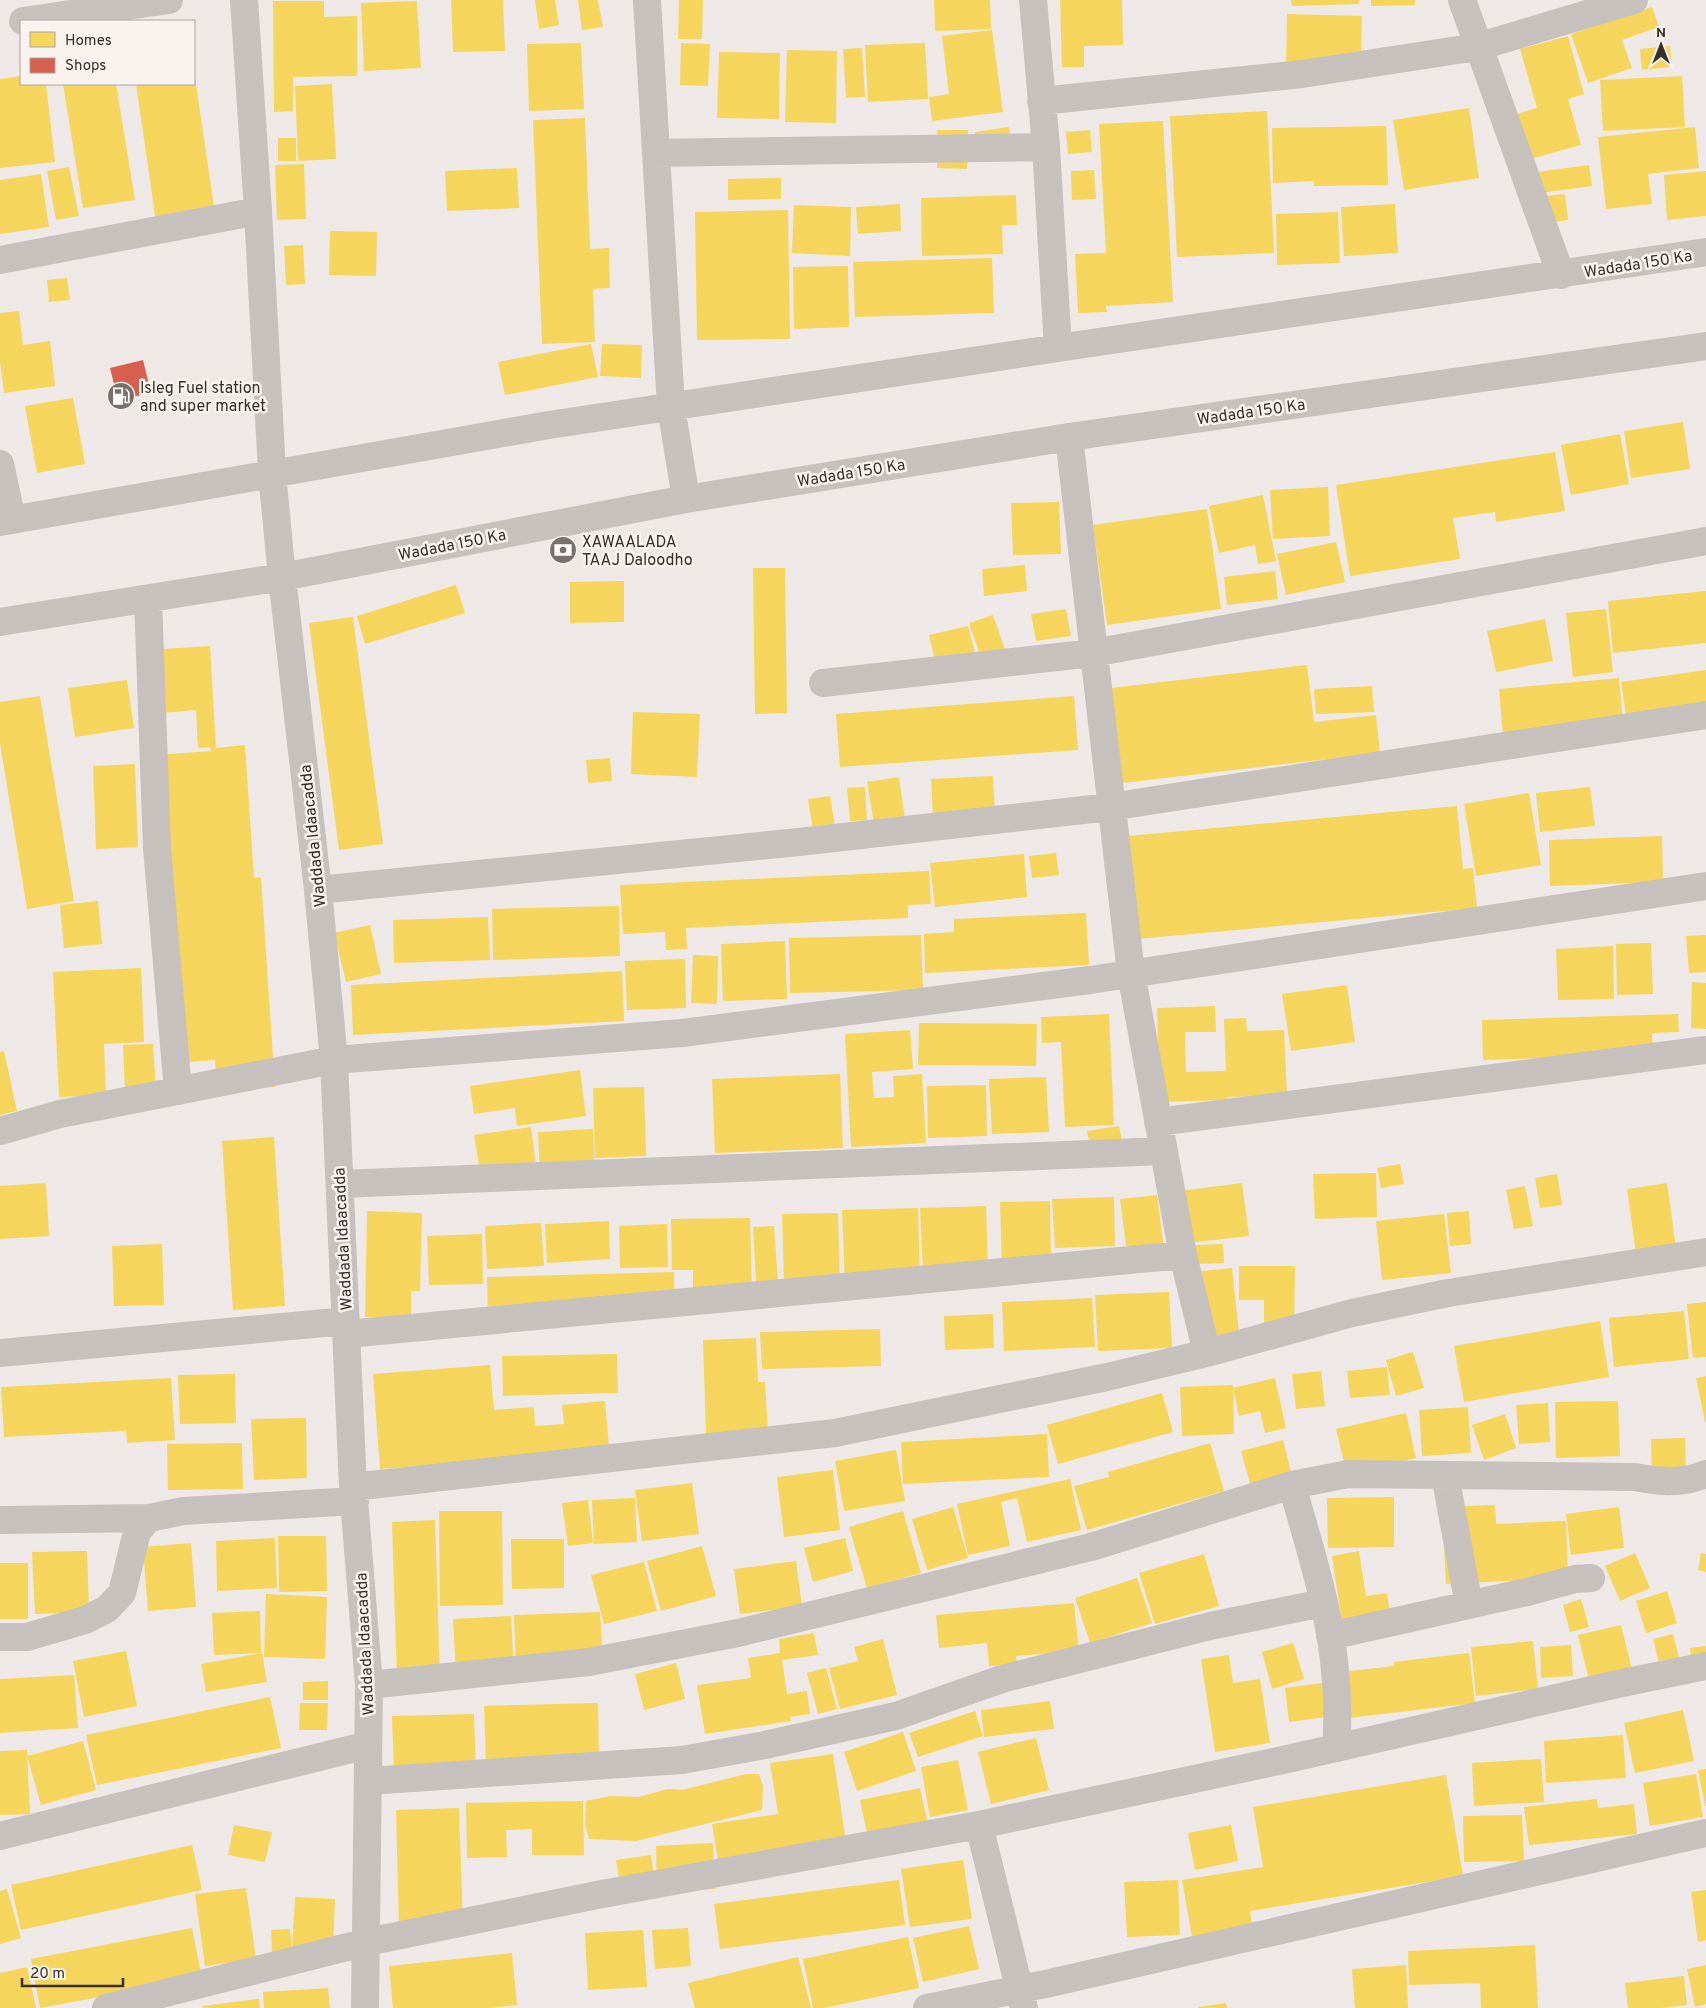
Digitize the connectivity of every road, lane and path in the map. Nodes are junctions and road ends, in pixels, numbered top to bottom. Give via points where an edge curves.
1 (169, 0) edge
2 (244, 0) edge
3 (647, 0) edge
4 (1032, 0) edge
5 (1462, 0) edge
6 (1634, 0) edge
7 (29, 20) edge
8 (20, 21) edge
9 (0, 25) edge
10 (1477, 47) junction
11 (1041, 100) junction
12 (1046, 147) junction
13 (656, 153) junction
14 (258, 211) junction
15 (1706, 252) edge
16 (0, 260) edge
17 (1561, 275) junction
18 (1706, 346) edge
19 (1058, 348) junction
20 (671, 407) junction
21 (1069, 437) junction
22 (0, 464) edge
23 (272, 474) junction
24 (686, 499) junction
25 (6, 520) edge
26 (1706, 541) edge
27 (282, 577) junction
28 (148, 599) junction
29 (0, 622) edge
30 (1093, 653) junction
31 (823, 683) dead end
32 (1706, 715) edge
33 (1110, 807) junction
34 (1706, 886) edge
35 (318, 890) junction
36 (1130, 973) junction
37 (1706, 1050) edge
38 (334, 1060) junction
39 (178, 1091) junction
40 (1158, 1122) junction
41 (0, 1131) edge
42 (1163, 1151) junction
43 (340, 1184) junction
44 (1706, 1252) edge
45 (1184, 1255) junction
46 (346, 1327) junction
47 (0, 1353) edge
48 (1207, 1353) junction
49 (1706, 1474) edge
50 (1446, 1475) junction
51 (1292, 1485) junction
52 (354, 1494) junction
53 (149, 1518) junction
54 (0, 1520) edge
55 (1591, 1578) dead end
56 (1323, 1603) junction
57 (1469, 1605) junction
58 (1330, 1636) junction
59 (0, 1637) edge
60 (1706, 1666) edge
61 (369, 1686) junction
62 (368, 1745) junction
63 (1337, 1748) junction
64 (368, 1781) junction
65 (979, 1825) junction
66 (1706, 1833) edge
67 (0, 1836) edge
68 (367, 1942) junction
69 (1022, 1998) edge
70 (106, 2008) edge
71 (365, 2008) edge
72 (927, 2008) edge

1 - 7 street
2 - 14 street, Waddada Idaacadda
3 - 13 street
4 - 11 street
5 - 10 street
6 - 10 street
8 - 9 street
10 - 11 street via 1302,74
10 - 17 street
11 - 12 street
12 - 13 street
12 - 19 street
13 - 20 street
14 - 16 street
14 - 23 street, Waddada Idaacadda
15 - 17 street, Wadada 150 Ka
17 - 19 street, Wadada 150 Ka
18 - 21 street, Wadada 150 Ka
19 - 20 street, Wadada 150 Ka
20 - 23 street, Wadada 150 Ka
20 - 24 street
21 - 24 street, Wadada 150 Ka
21 - 30 street
22 - 25 street
23 - 25 street, Wadada 150 Ka
23 - 27 street, Waddada Idaacadda
24 - 27 street, Wadada 150 Ka
26 - 30 street
27 - 28 street, Wadada 150 Ka
27 - 35 street, Waddada Idaacadda
28 - 29 street, Wadada 150 Ka
28 - 39 street via 157,848
30 - 31 street
30 - 33 street
32 - 33 street
33 - 35 street
33 - 36 street
34 - 36 street
35 - 38 street, Waddada Idaacadda
36 - 38 street via 682,1033
36 - 40 street
37 - 40 street
38 - 39 street
38 - 43 street, Waddada Idaacadda
39 - 41 street via 60,1114
40 - 42 street
42 - 43 street
42 - 45 street
43 - 46 street, Waddada Idaacadda
44 - 48 street via 1438,1295 1352,1313
45 - 46 street
45 - 48 street
46 - 47 street
46 - 52 street, Waddada Idaacadda
48 - 52 street via 834,1433
49 - 50 street via 1692,1480 1672,1482 1635,1477
50 - 51 street via 1348,1474
50 - 57 street
51 - 56 street
51 - 61 street via 1091,1547 738,1633 589,1662
52 - 53 street via 183,1511
52 - 61 street, Waddada Idaacadda
53 - 54 street
53 - 59 street via 137,1532 122,1593 106,1609 85,1620 27,1637
55 - 57 street
56 - 58 street
56 - 64 street via 1210,1626 1002,1679 896,1716 765,1745 682,1760
57 - 58 street
58 - 63 street via 1336,1682
60 - 63 street
61 - 62 street, Waddada Idaacadda
62 - 64 street, Waddada Idaacadda
62 - 67 street
63 - 65 street
64 - 68 street, Waddada Idaacadda
65 - 68 street via 606,1893
65 - 69 street
66 - 69 street
68 - 70 street
68 - 71 street, Waddada Idaacadda
69 - 72 street

